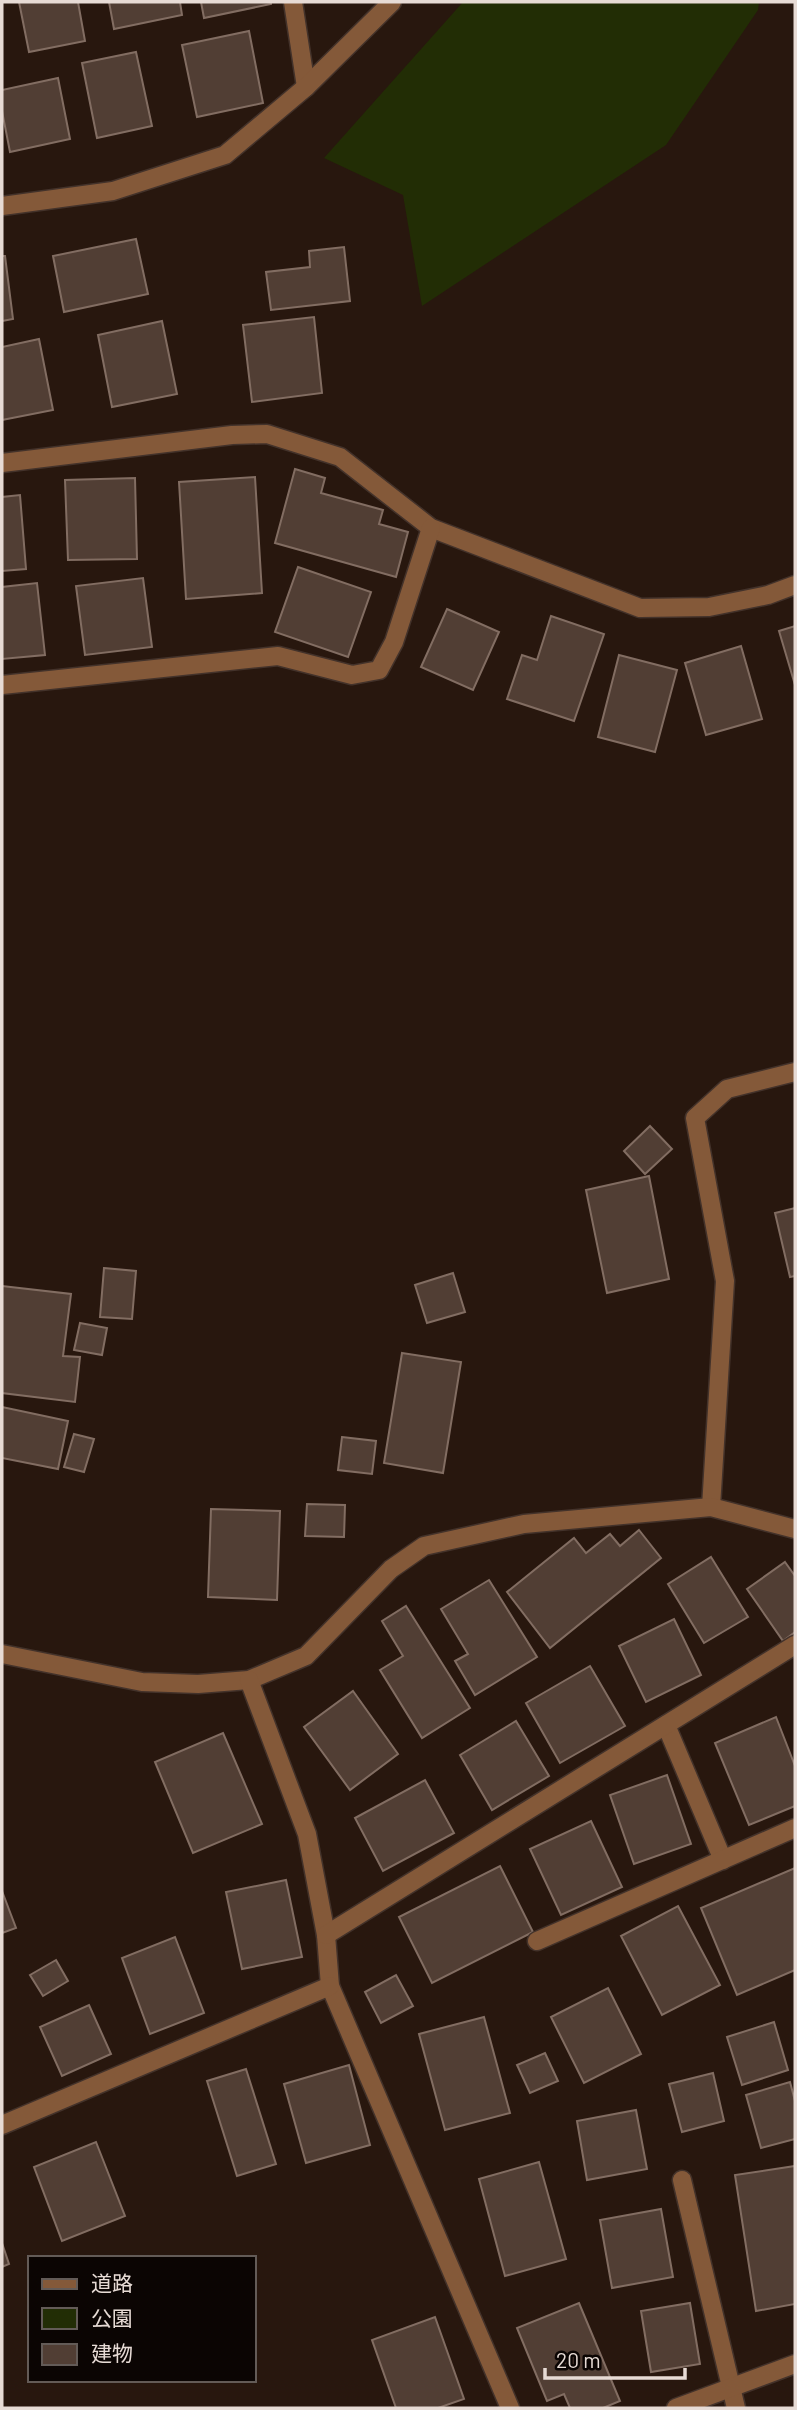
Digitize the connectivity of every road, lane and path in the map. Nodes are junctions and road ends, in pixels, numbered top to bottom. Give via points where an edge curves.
1 (293, 2) edge
2 (392, 2) edge
3 (306, 87) junction
4 (2, 206) edge
5 (2, 463) edge
6 (431, 528) junction
7 (795, 585) edge
8 (2, 685) edge
9 (795, 1072) edge
10 (711, 1507) junction
11 (792, 1531) edge
12 (795, 1645) edge
13 (2, 1654) edge
14 (249, 1681) junction
15 (666, 1725) junction
16 (795, 1828) edge
17 (723, 1860) junction
18 (326, 1935) junction
19 (537, 1941) dead end
20 (330, 1986) junction
21 (2, 2125) edge
22 (682, 2180) dead end
23 (795, 2364) edge
24 (730, 2388) junction
25 (510, 2408) edge
26 (676, 2408) edge
27 (736, 2408) edge

1 - 3 street
2 - 3 street
3 - 4 street via 225,155 113,191
5 - 6 street via 232,435 267,435 340,457
6 - 7 street via 640,608 709,607
6 - 8 street via 394,642 379,670 352,675 278,656
9 - 10 street via 727,1089 695,1118 725,1281
10 - 11 street
10 - 14 street via 524,1524 424,1546 391,1569 306,1656
12 - 15 street
13 - 14 street via 142,1682
14 - 18 street via 307,1834
15 - 17 street
15 - 18 street
16 - 17 street
17 - 19 street
18 - 20 street
20 - 21 street
20 - 25 street
22 - 24 street
23 - 24 street
24 - 26 street
24 - 27 street

